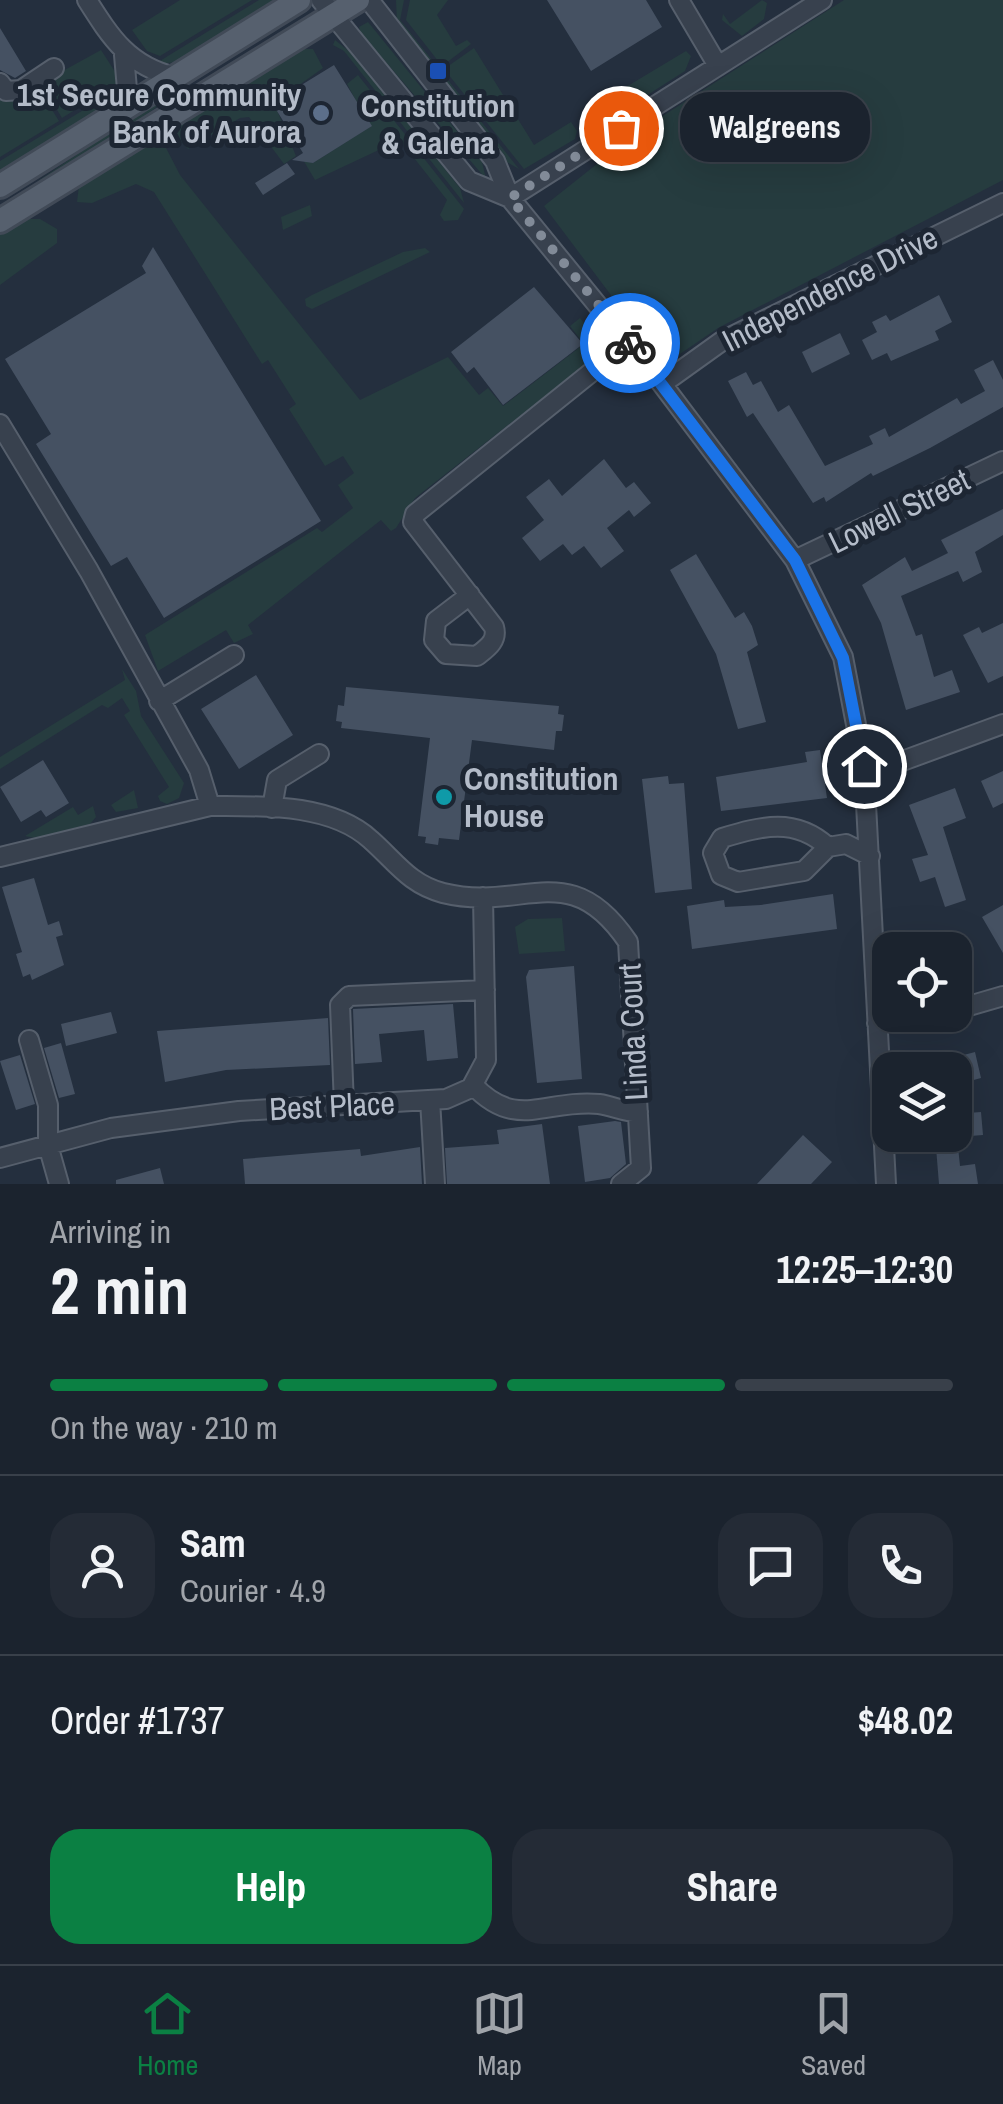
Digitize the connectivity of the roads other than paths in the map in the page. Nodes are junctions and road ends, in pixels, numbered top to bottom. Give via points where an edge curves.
1 (86, 0) edge
2 (299, 0) edge
3 (358, 0) edge
4 (369, 0) edge
5 (679, 0) edge
6 (822, 0) edge
7 (327, 7) edge
8 (124, 55) junction
9 (718, 66) junction
10 (54, 68) dead end
11 (175, 77) junction
12 (0, 82) edge
13 (118, 112) junction
14 (0, 186) edge
15 (510, 198) junction
16 (1003, 203) edge
17 (0, 221) edge
18 (629, 342) junction
19 (662, 384) junction
20 (0, 424) edge
21 (1003, 461) edge
22 (795, 560) junction
23 (470, 596) dead end
24 (234, 655) dead end
25 (159, 701) junction
26 (1003, 724) edge
27 (319, 754) dead end
28 (864, 766) junction
29 (210, 806) junction
30 (272, 808) junction
31 (828, 847) junction
32 (0, 856) edge
33 (870, 856) junction
34 (483, 896) junction
35 (874, 932) edge
36 (485, 990) junction
37 (1003, 996) edge
38 (972, 1005) edge
39 (878, 1032) edge
40 (29, 1040) dead end
41 (472, 1085) junction
42 (430, 1100) junction
43 (344, 1105) junction
44 (638, 1112) junction
45 (48, 1145) junction
46 (0, 1158) edge
47 (59, 1184) edge
48 (435, 1184) edge
49 (621, 1184) edge
50 (886, 1184) edge

1 - 8 street
2 - 11 main road
3 - 7 main road
4 - 15 street via 494,161
5 - 9 street
6 - 9 street
7 - 15 street via 470,181
7 - 17 main road
8 - 11 street
8 - 13 street via 127,89
9 - 15 street
10 - 12 street via 22,90 10,92
11 - 13 main road
13 - 14 main road
15 - 18 street
16 - 19 street, Independence Drive via 722,341
18 - 19 street
18 - 23 street via 415,514 414,522
19 - 22 street
20 - 25 street
21 - 22 street, Lowell Street
22 - 28 street via 843,658
24 - 25 street
25 - 29 street
26 - 28 street via 897,763
27 - 30 street via 277,780
28 - 33 street
29 - 30 street, Linda Court
29 - 32 street, Linda Court
30 - 34 street, Linda Court via 352,826 416,883 445,894
31 - 31 street via 793,825 722,838 713,852 721,875 738,882 804,871
31 - 33 street via 846,844
33 - 35 street
34 - 36 street
34 - 44 street, Linda Court via 572,892 614,922 628,942
36 - 41 street via 486,1060
36 - 43 street via 349,996 340,1005
37 - 38 street
39 - 50 street
40 - 45 street via 48,1105
41 - 42 street, Best Place
41 - 44 street via 508,1111 596,1104
42 - 43 street, Best Place
42 - 48 street
43 - 45 street, Best Place via 239,1111
44 - 49 street, Linda Court via 641,1168
45 - 46 street, Best Place
45 - 47 street

